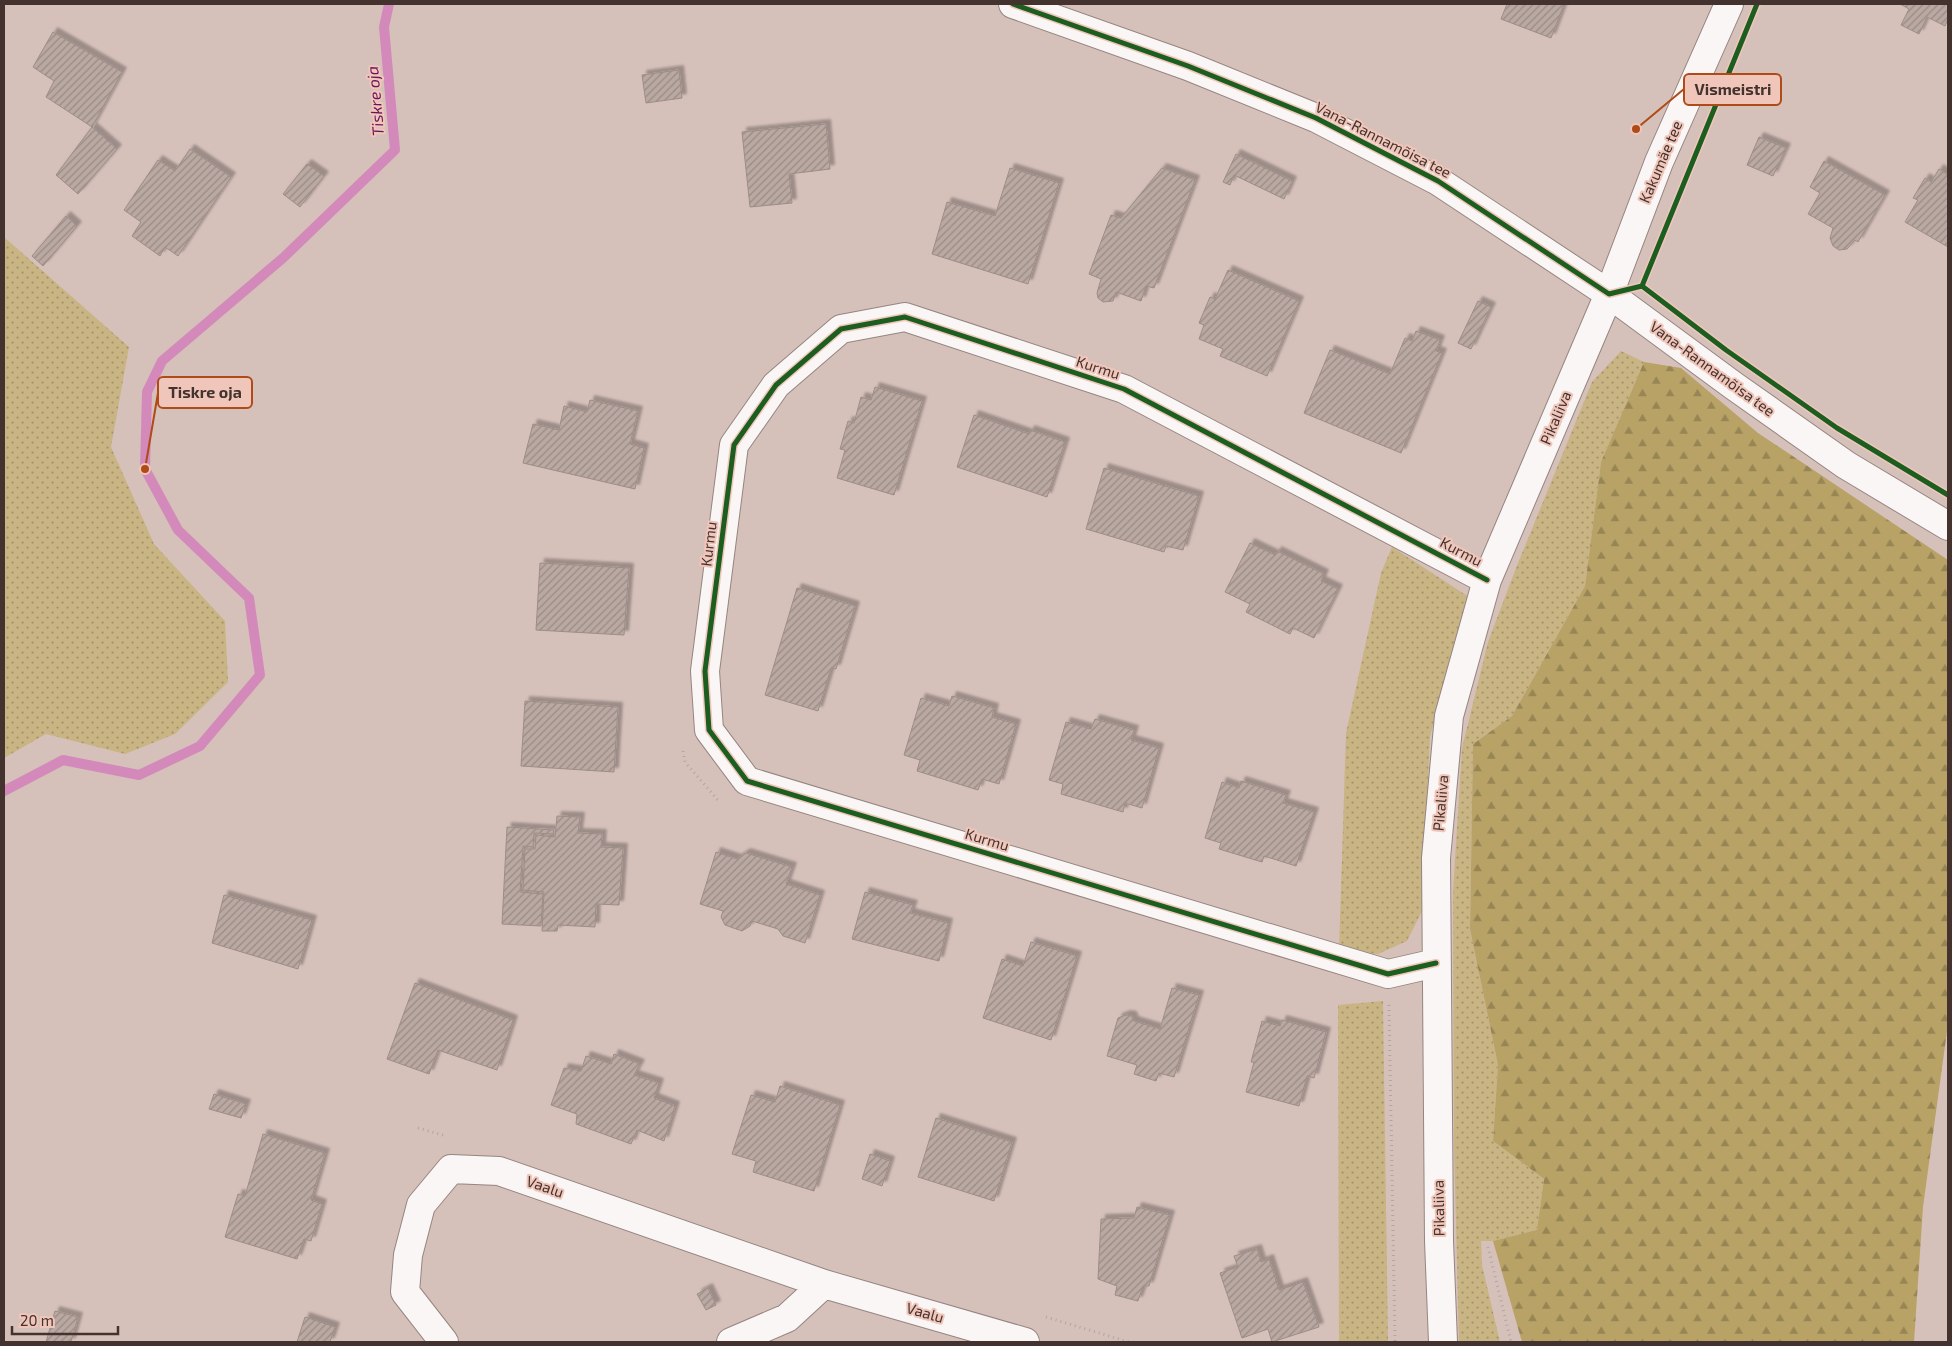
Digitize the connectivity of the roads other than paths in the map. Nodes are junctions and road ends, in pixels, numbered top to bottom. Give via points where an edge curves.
1 (1013, 4) edge
2 (1729, 4) edge
3 (1609, 294) junction
4 (1948, 526) edge
5 (1487, 580) junction
6 (1436, 963) junction
7 (824, 1284) junction
8 (444, 1342) edge
9 (731, 1342) edge
10 (1026, 1342) edge
11 (1443, 1342) edge

1 - 3 street, Vana-Rannamõisa tee via 1188,66 1316,118 1438,181
2 - 3 street, Kakumäe tee via 1659,162
3 - 4 street, Vana-Rannamõisa tee via 1846,465
3 - 5 street, Pikaliiva
5 - 6 street, Pikaliiva via 1449,716 1436,858
5 - 6 street, Kurmu via 1124,389 905,317 841,329 776,385 734,445 705,671 709,730 747,780 1388,974
6 - 11 street, Pikaliiva
7 - 8 street, Vaalu via 499,1171 451,1169 421,1205 408,1255 405,1292
7 - 9 street via 786,1318
7 - 10 street, Vaalu

